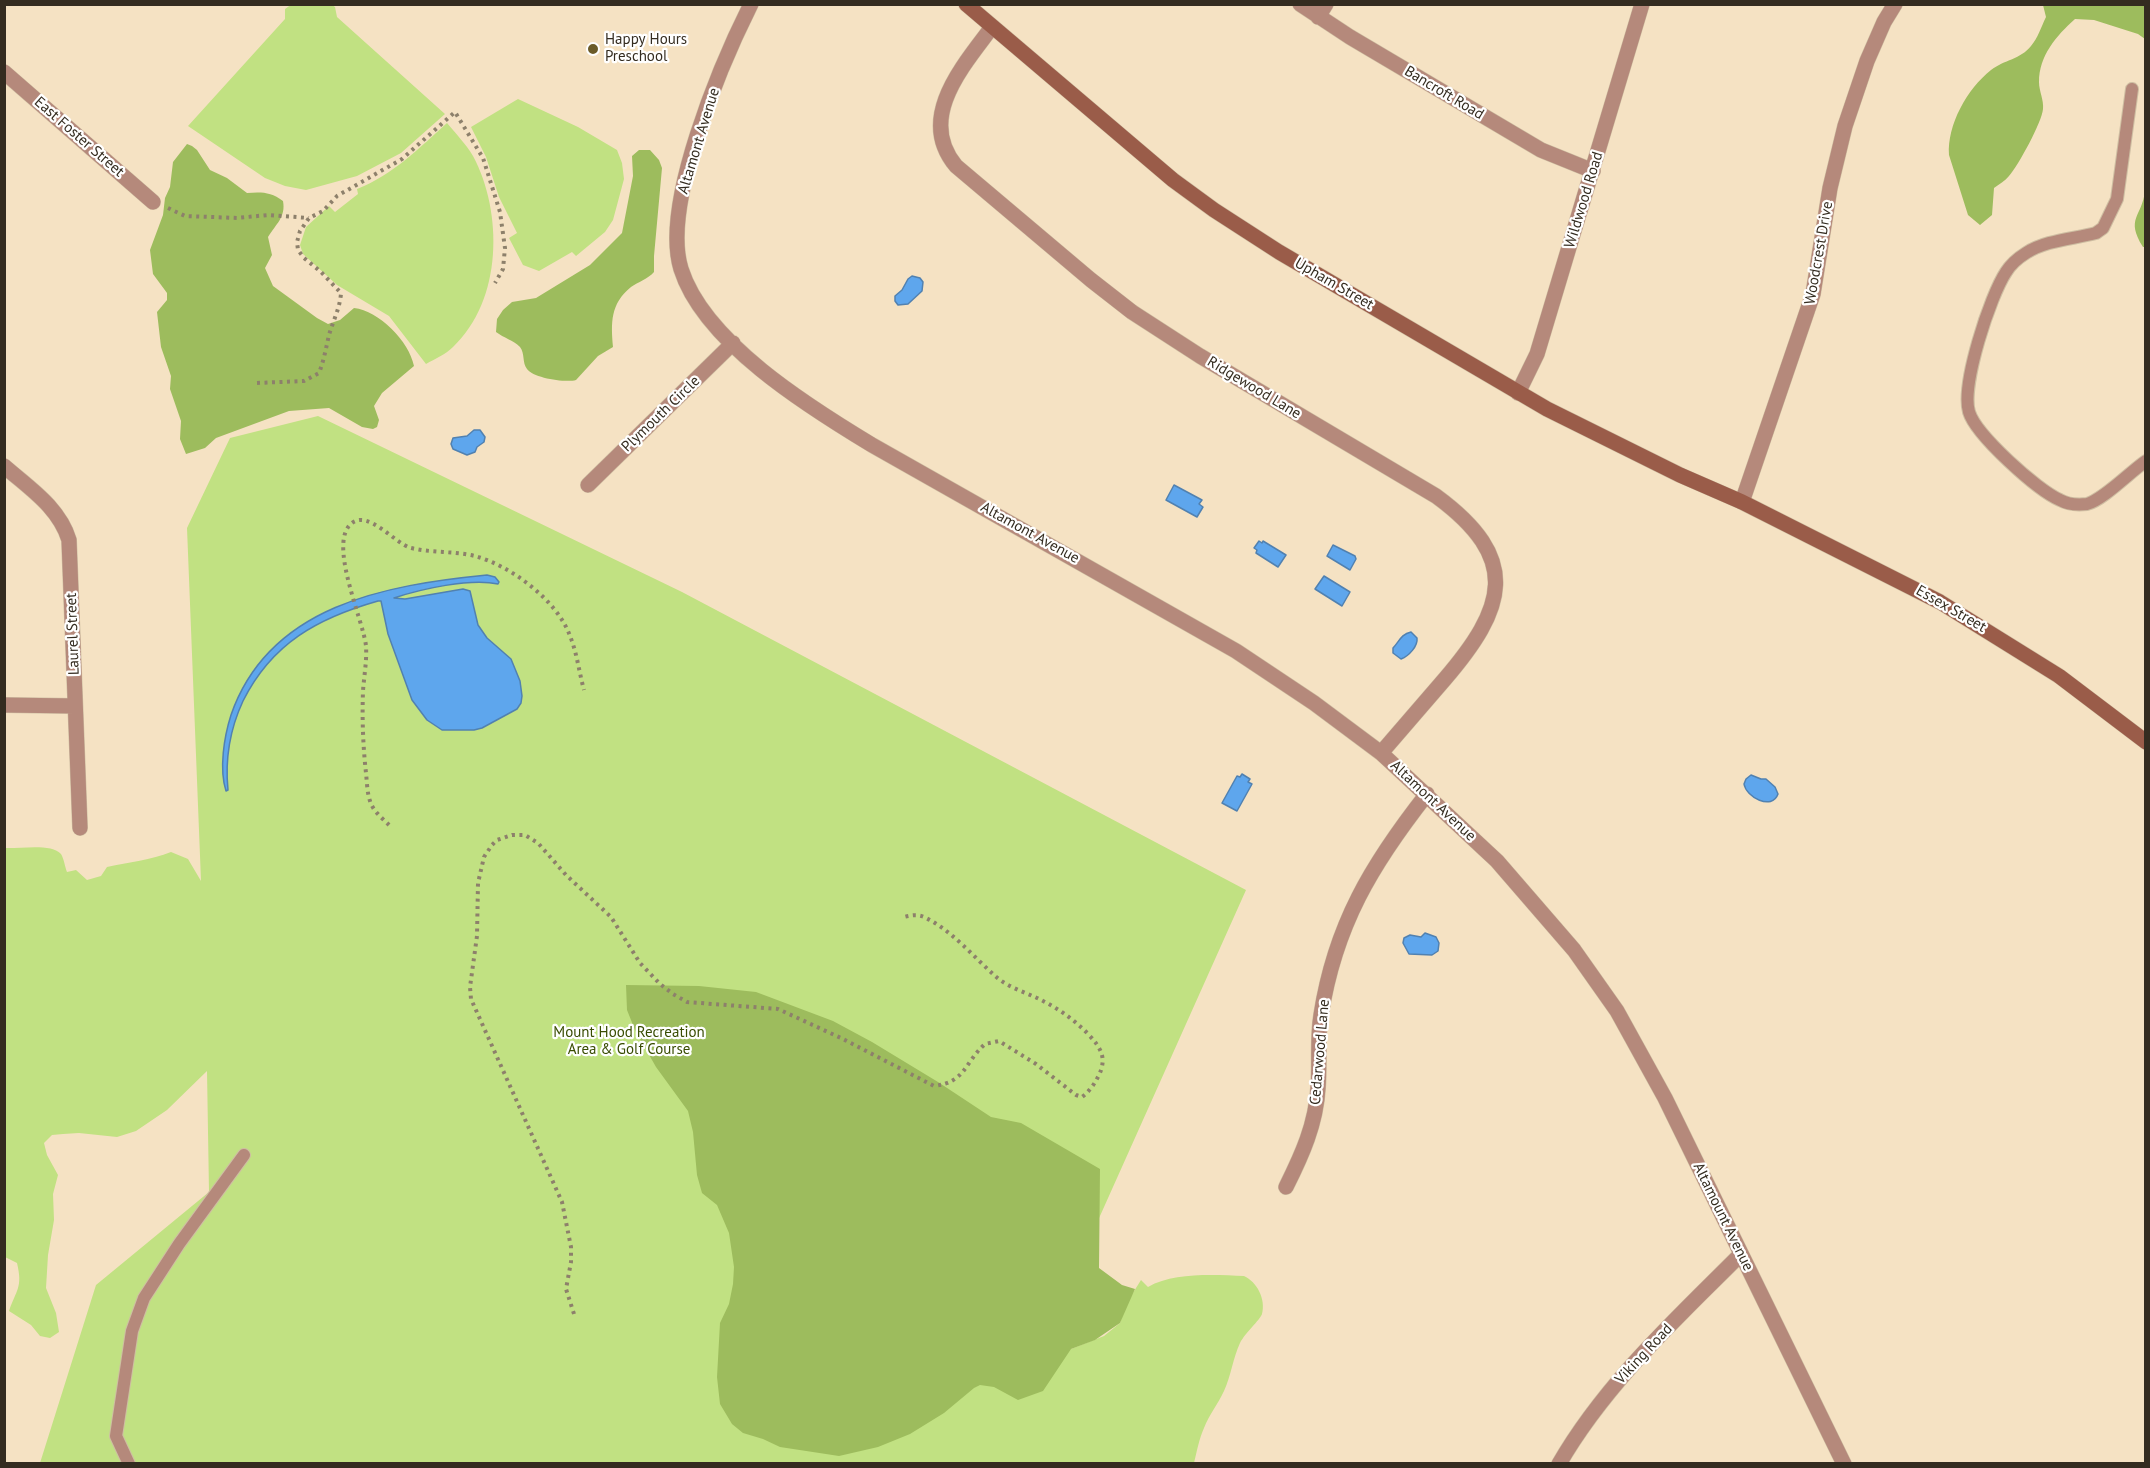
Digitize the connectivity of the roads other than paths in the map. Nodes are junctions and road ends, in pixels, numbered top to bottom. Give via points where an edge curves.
1 (751, 4) edge
2 (966, 4) edge
3 (1300, 4) edge
4 (1642, 4) edge
5 (1895, 4) edge
6 (1322, 11) edge
7 (992, 27) junction
8 (4, 72) edge
9 (2132, 89) dead end
10 (1593, 171) junction
11 (153, 202) road end
12 (733, 343) junction
13 (1518, 393) junction
14 (2145, 461) edge
15 (4, 466) edge
16 (588, 485) dead end
17 (1742, 502) junction
18 (4, 705) edge
19 (75, 706) junction
20 (2145, 742) edge
21 (1381, 753) junction
22 (1427, 794) junction
23 (80, 828) dead end
24 (1592, 975) joint
25 (244, 1155) dead end
26 (1286, 1187) dead end
27 (1741, 1254) junction
28 (129, 1464) edge
29 (1559, 1464) edge
30 (1844, 1464) edge

1 - 12 street, Altamont Avenue via 695,143 684,183 678,237 687,285
2 - 7 main road, Upham Street
3 - 6 street, Bancroft Road
4 - 10 street, Wildwood Road
5 - 17 street, Woodcrest Drive via 1855,93 1830,188 1813,294
6 - 10 street, Bancroft Road via 1541,150
7 - 13 main road, Upham Street via 1200,201
7 - 21 street, Ridgewood Lane via 951,85 943,105 943,141 956,166 1132,312 1436,496 1458,513 1483,543 1495,575 1495,597 1488,620 1462,658
8 - 11 street, East Foster Street
9 - 14 lane via 2117,199 2103,228 2041,245 2015,261 2006,272 1974,356 1968,400 1969,412 1992,444 2036,485 2062,501 2095,501
10 - 13 street, Wildwood Road via 1537,354
12 - 16 street, Plymouth Circle
12 - 21 street, Altamont Avenue via 819,412 1236,651
13 - 17 main road, Upham Street via 1669,470
15 - 19 street, Laurel Street via 51,507 66,533 71,555
17 - 20 main road, Essex Street via 1906,583 1973,621 2059,676
18 - 19 street
19 - 23 street, Laurel Street
21 - 22 street, Altamont Avenue
22 - 24 street, Altamont Avenue via 1521,887
22 - 26 street, Cedarwood Lane via 1389,843 1342,933 1321,1015 1313,1120
24 - 27 street, Altamount Avenue via 1617,1011 1665,1098
25 - 28 lane via 178,1244 144,1298 132,1331 116,1436
27 - 29 street, Viking Road via 1618,1382 1577,1433
27 - 30 street, Altamount Avenue

